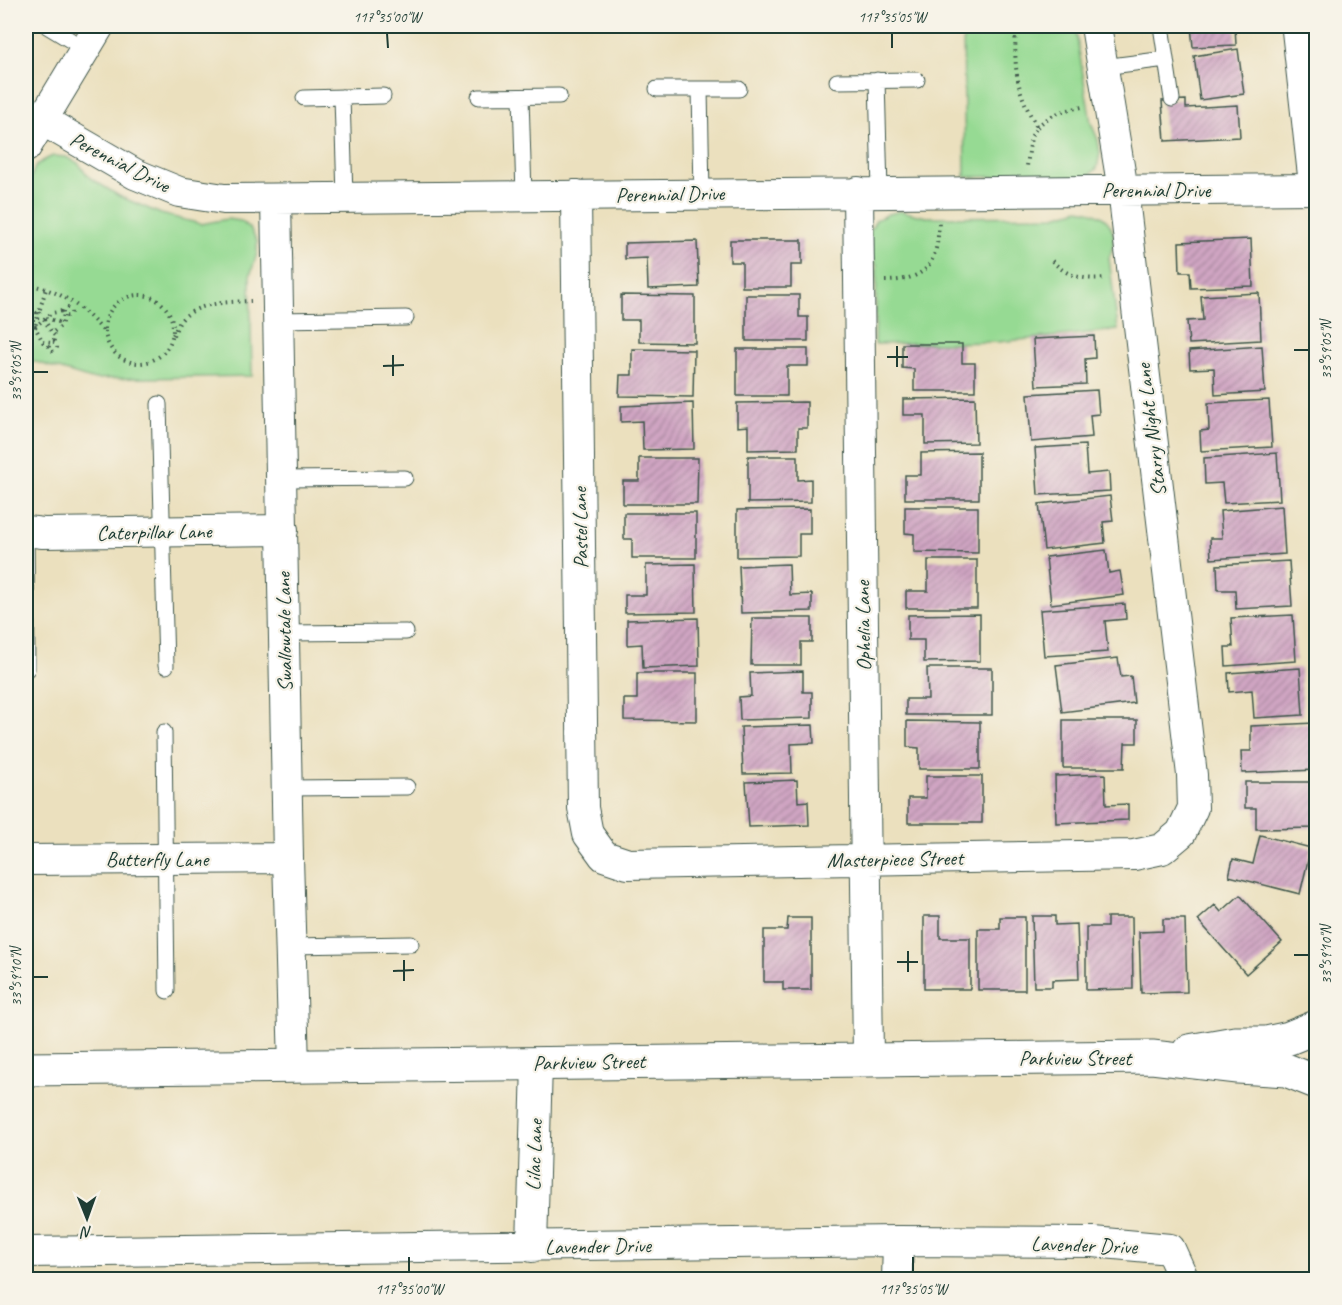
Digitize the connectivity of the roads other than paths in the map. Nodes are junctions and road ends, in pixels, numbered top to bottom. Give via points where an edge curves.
1 (47, 26) edge
2 (1096, 26) edge
3 (1161, 26) edge
4 (1298, 26) edge
5 (92, 37) edge
6 (1166, 59) junction
7 (1103, 67) junction
8 (877, 80) junction
9 (917, 80) dead end
10 (837, 81) dead end
11 (657, 89) dead end
12 (700, 89) junction
13 (739, 89) dead end
14 (383, 96) dead end
15 (559, 96) dead end
16 (342, 97) junction
17 (479, 97) dead end
18 (521, 97) junction
19 (304, 98) dead end
20 (1172, 99) dead end
21 (42, 120) junction
22 (26, 147) edge
23 (1316, 189) edge
24 (1123, 190) junction
25 (869, 192) junction
26 (702, 194) junction
27 (524, 195) junction
28 (576, 195) junction
29 (345, 197) junction
30 (276, 199) junction
31 (278, 310) junction
32 (406, 318) dead end
33 (159, 404) dead end
34 (405, 478) dead end
35 (282, 479) junction
36 (283, 530) junction
37 (26, 531) edge
38 (163, 532) junction
39 (406, 632) dead end
40 (284, 633) junction
41 (166, 666) dead end
42 (27, 669) dead end
43 (164, 732) dead end
44 (407, 787) dead end
45 (286, 788) junction
46 (1181, 833) joint
47 (603, 856) joint
48 (165, 858) junction
49 (288, 858) junction
50 (866, 859) junction
51 (26, 860) edge
52 (411, 944) dead end
53 (290, 946) junction
54 (167, 991) dead end
55 (1317, 1027) edge
56 (1152, 1057) junction
57 (868, 1059) junction
58 (537, 1063) junction
59 (294, 1066) junction
60 (26, 1069) edge
61 (1317, 1082) edge
62 (898, 1241) junction
63 (532, 1247) junction
64 (26, 1252) edge
65 (897, 1280) edge
66 (1184, 1280) edge

1 - 5 lane
2 - 7 street, Starry Night Lane
3 - 6 lane
4 - 23 street
5 - 21 street
6 - 7 lane
6 - 20 lane
7 - 24 street, Starry Night Lane
8 - 9 lane
8 - 10 lane
8 - 25 lane
11 - 12 lane
12 - 13 lane
12 - 26 lane
14 - 16 lane
15 - 18 lane
16 - 19 lane
16 - 29 lane
17 - 18 lane
18 - 27 lane
21 - 22 street
21 - 30 street, Perennial Drive via 135,174 179,192 224,199
23 - 24 street, Perennial Drive
24 - 25 street, Perennial Drive
24 - 46 street, Starry Night Lane via 1192,775 1193,808
25 - 26 street, Perennial Drive
25 - 50 street, Ophelia Lane via 859,282
26 - 28 street, Perennial Drive
27 - 28 street, Perennial Drive
27 - 29 street, Perennial Drive
28 - 47 street, Pastel Lane via 583,808 588,834
29 - 30 street, Perennial Drive
30 - 31 street, Swallowtale Lane
31 - 32 lane
31 - 35 street, Swallowtale Lane
33 - 38 lane
34 - 35 lane
35 - 36 street, Swallowtale Lane
36 - 38 street, Caterpillar Lane
36 - 40 street, Swallowtale Lane
37 - 38 street, Caterpillar Lane
37 - 42 lane
38 - 41 lane
39 - 40 lane
40 - 45 street, Swallowtale Lane
43 - 48 lane
44 - 45 lane
45 - 49 street, Swallowtale Lane
46 - 50 street, Masterpiece Street via 1162,849 1134,855
47 - 50 street, Masterpiece Street via 628,864
48 - 49 street, Butterfly Lane
48 - 51 street, Butterfly Lane
48 - 54 lane
49 - 53 street, Swallowtale Lane
50 - 57 street, Ophelia Lane
52 - 53 lane
53 - 59 street, Swallowtale Lane
55 - 56 street, Parkview Street via 1266,1043 1235,1043
56 - 57 street, Parkview Street
56 - 61 street, Parkview Street via 1286,1070
57 - 58 street, Parkview Street
58 - 59 street, Parkview Street
58 - 63 street, Lilac Lane
59 - 60 street, Parkview Street
62 - 63 street, Lavender Drive
62 - 65 street
62 - 66 street, Lavender Drive via 1094,1242 1170,1249
63 - 64 street, Lavender Drive

